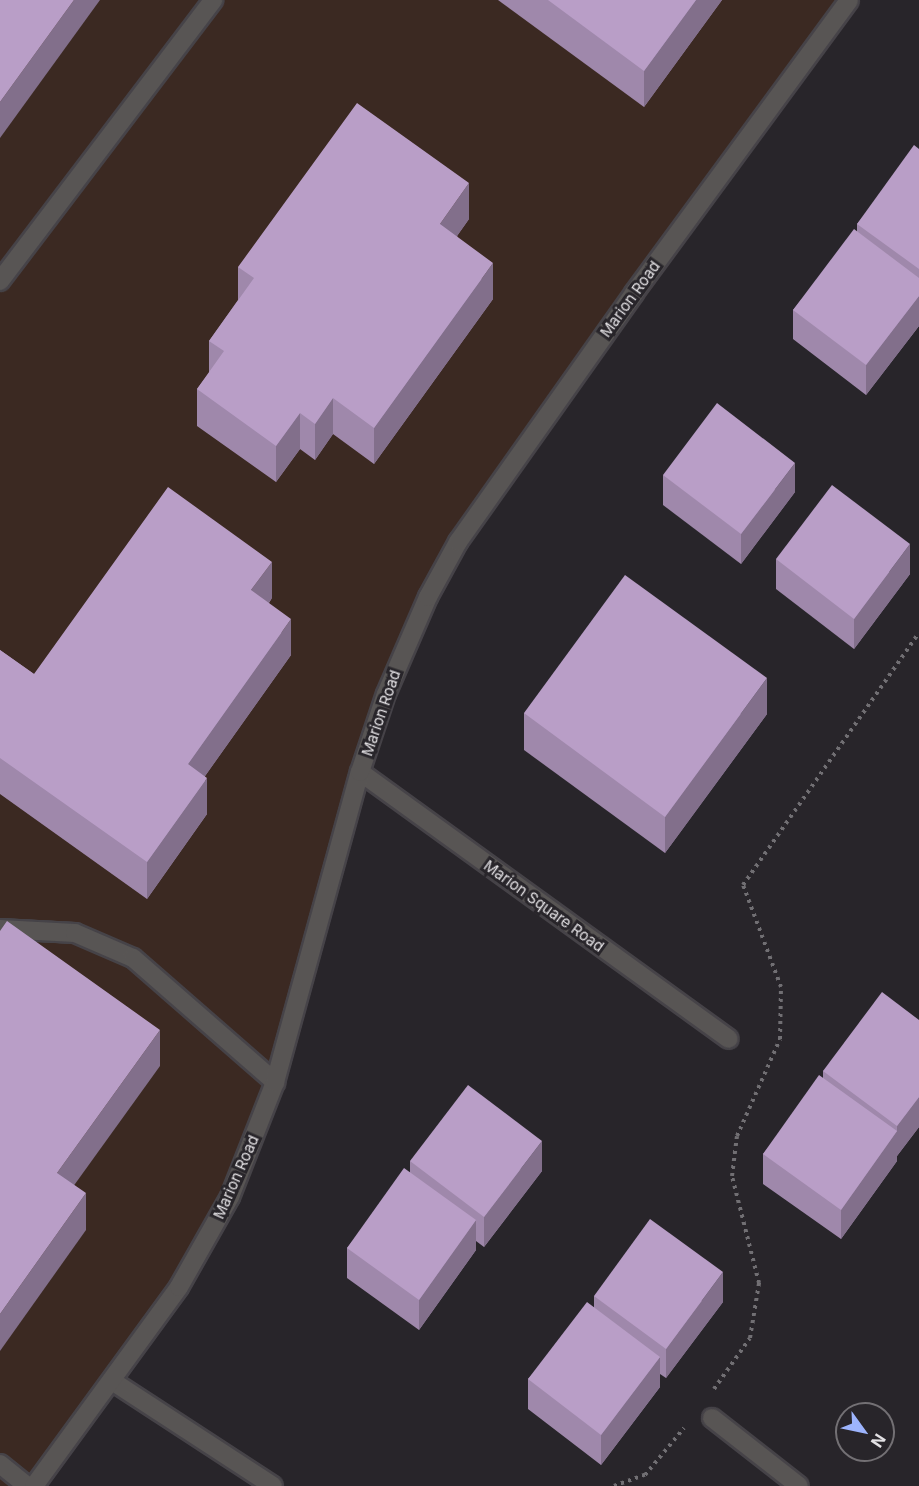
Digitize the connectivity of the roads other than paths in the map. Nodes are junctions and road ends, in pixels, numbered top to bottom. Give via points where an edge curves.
1 (213, 0) edge
2 (849, 0) edge
3 (0, 281) edge
4 (360, 772) junction
5 (0, 929) edge
6 (729, 1039) dead end
7 (275, 1082) junction
8 (112, 1381) junction
9 (712, 1418) dead end
10 (0, 1464) edge
11 (27, 1486) edge
12 (34, 1486) edge
13 (273, 1486) edge
14 (799, 1486) edge

1 - 3 street
2 - 4 street, Marion Road via 627,302 458,542 399,662
4 - 6 street, Marion Square Road
4 - 7 street, Marion Road
5 - 7 street via 75,933 134,958
7 - 8 street, Marion Road via 230,1197 206,1241
8 - 12 street, Marion Road
8 - 13 street
9 - 14 street
10 - 11 street

